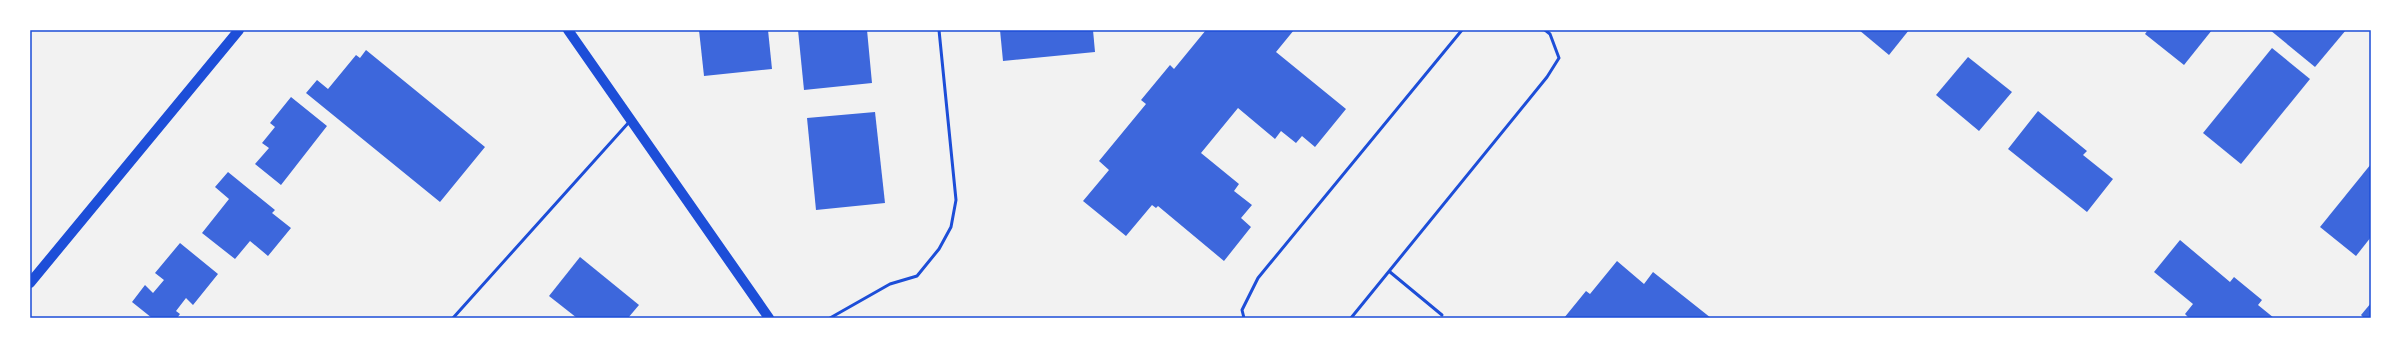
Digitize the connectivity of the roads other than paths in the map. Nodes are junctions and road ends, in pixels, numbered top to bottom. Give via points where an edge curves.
1 (239, 30) edge
2 (568, 30) edge
3 (939, 30) edge
4 (1462, 30) edge
5 (1546, 30) edge
6 (630, 121) junction
7 (1390, 272) junction
8 (30, 283) edge
9 (1442, 315) dead end
10 (453, 318) edge
11 (769, 318) edge
12 (830, 318) edge
13 (1244, 318) edge
14 (1352, 318) edge

1 - 8 main road
2 - 6 main road
3 - 12 lane via 956,200 951,227 939,248 917,276 890,284
4 - 13 lane via 1258,278 1242,310
5 - 7 lane via 1559,58 1547,77
6 - 10 lane
6 - 11 main road
7 - 9 lane
7 - 14 lane

